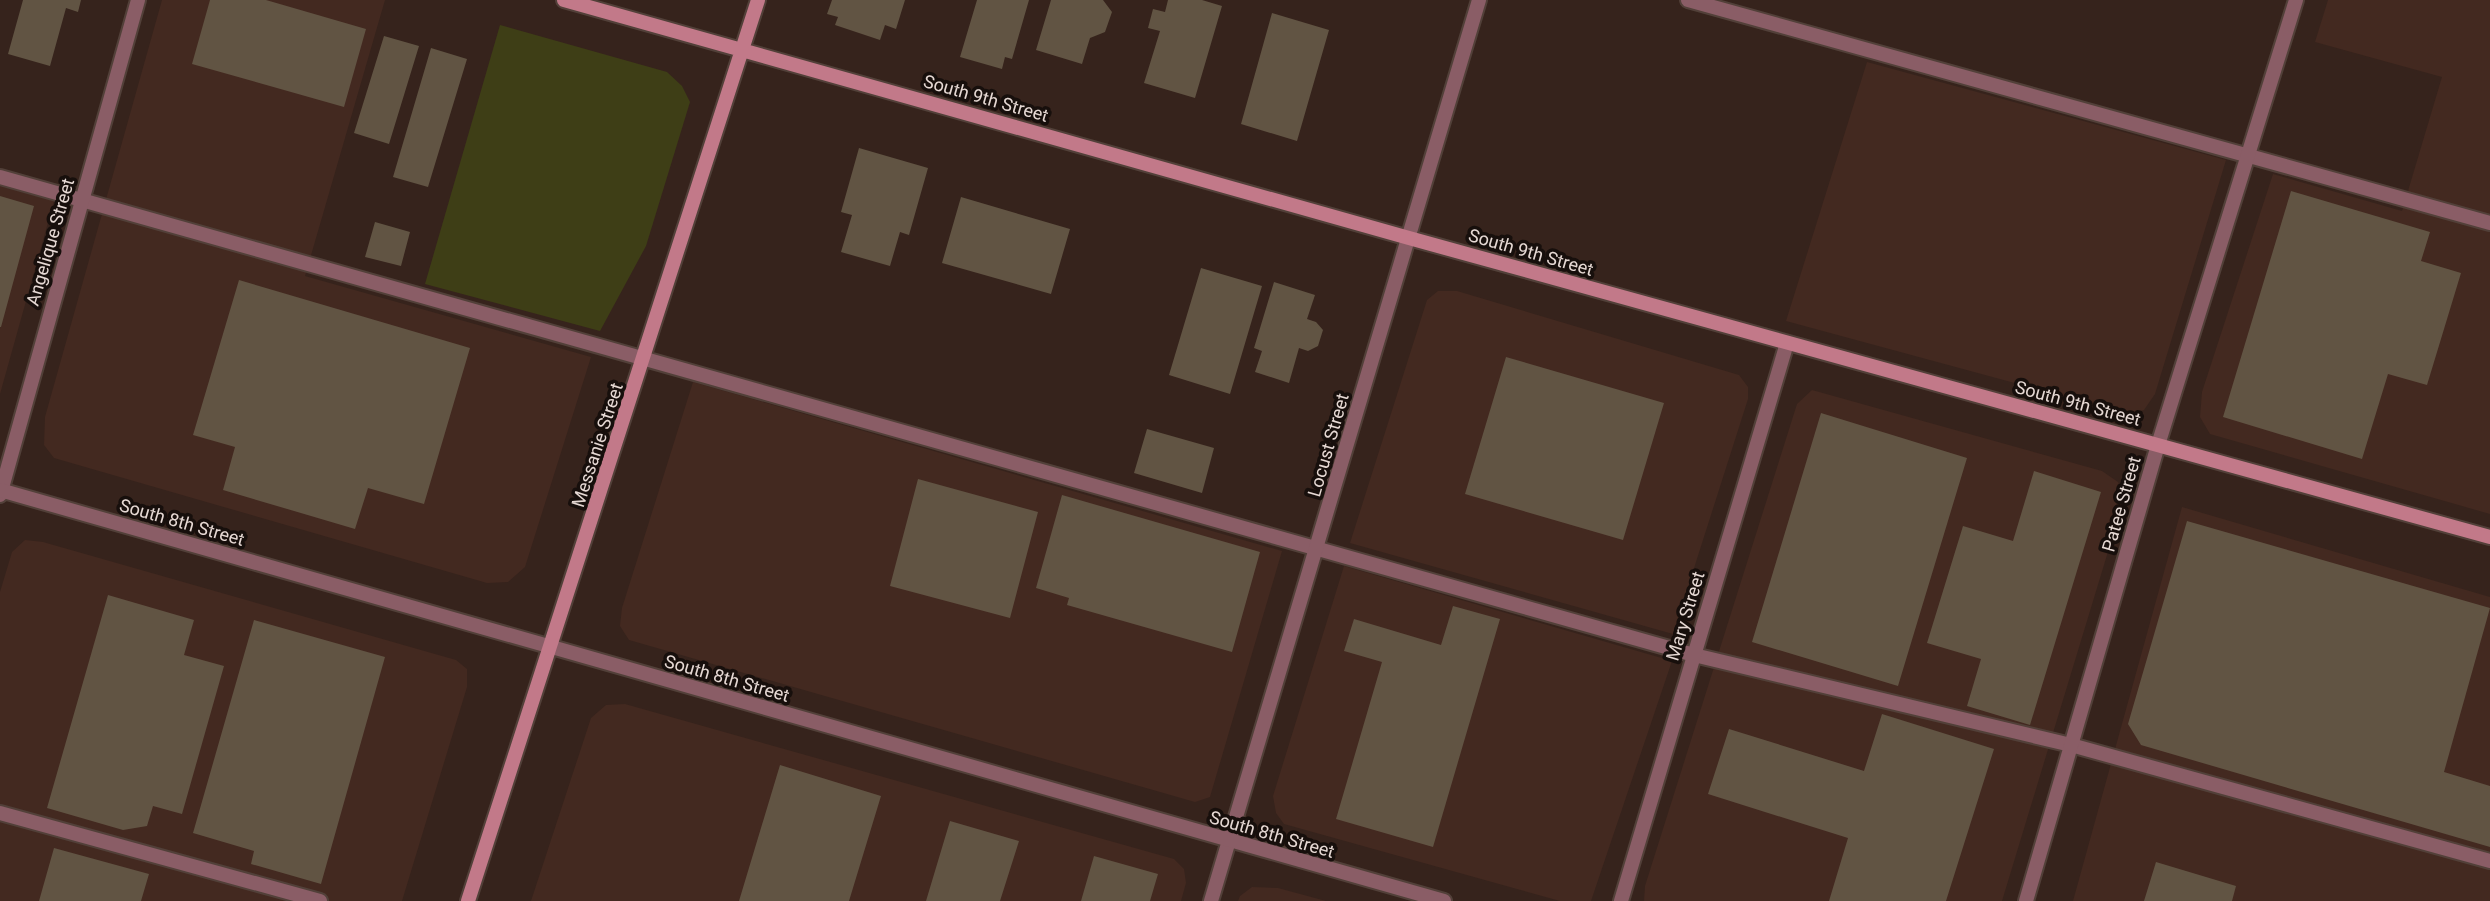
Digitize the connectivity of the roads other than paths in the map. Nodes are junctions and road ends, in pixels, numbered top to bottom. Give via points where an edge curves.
1 (138, 0) edge
2 (564, 0) edge
3 (758, 0) edge
4 (1479, 0) edge
5 (1688, 0) edge
6 (2296, 0) edge
7 (743, 50) junction
8 (2246, 156) junction
9 (0, 177) edge
10 (82, 200) junction
11 (2490, 223) edge
12 (1409, 238) junction
13 (1787, 343) junction
14 (645, 358) junction
15 (2158, 445) junction
16 (0, 492) edge
17 (2490, 537) edge
18 (1318, 548) junction
19 (551, 648) junction
20 (1694, 654) junction
21 (2071, 746) junction
22 (0, 813) edge
23 (1230, 842) junction
24 (2490, 861) edge
25 (320, 901) edge
26 (468, 901) edge
27 (1211, 901) edge
28 (1444, 901) edge
29 (1620, 901) edge
30 (2026, 901) edge

1 - 10 street, Angelique Street
2 - 7 main road, South 9th Street
3 - 7 main road, Messanie Street
4 - 12 street, Locust Street
5 - 8 street
6 - 8 street, Patee Street
7 - 12 main road, South 9th Street
7 - 14 main road, Messanie Street
8 - 11 street
8 - 15 street, Patee Street
9 - 10 street
10 - 14 street
10 - 16 street, Angelique Street
12 - 13 main road, South 9th Street
12 - 18 street, Locust Street
13 - 15 main road, South 9th Street
13 - 20 street, Mary Street
14 - 18 street
14 - 19 main road, Messanie Street
15 - 17 main road, South 9th Street
15 - 21 street, Patee Street
16 - 19 street, South 8th Street
18 - 20 street
18 - 23 street, Locust Street
19 - 23 street, South 8th Street
19 - 26 main road, Messanie Street
20 - 21 street
20 - 29 street, Mary Street
21 - 24 street
21 - 30 street, Patee Street
22 - 25 street
23 - 27 street, Locust Street
23 - 28 street, South 8th Street

